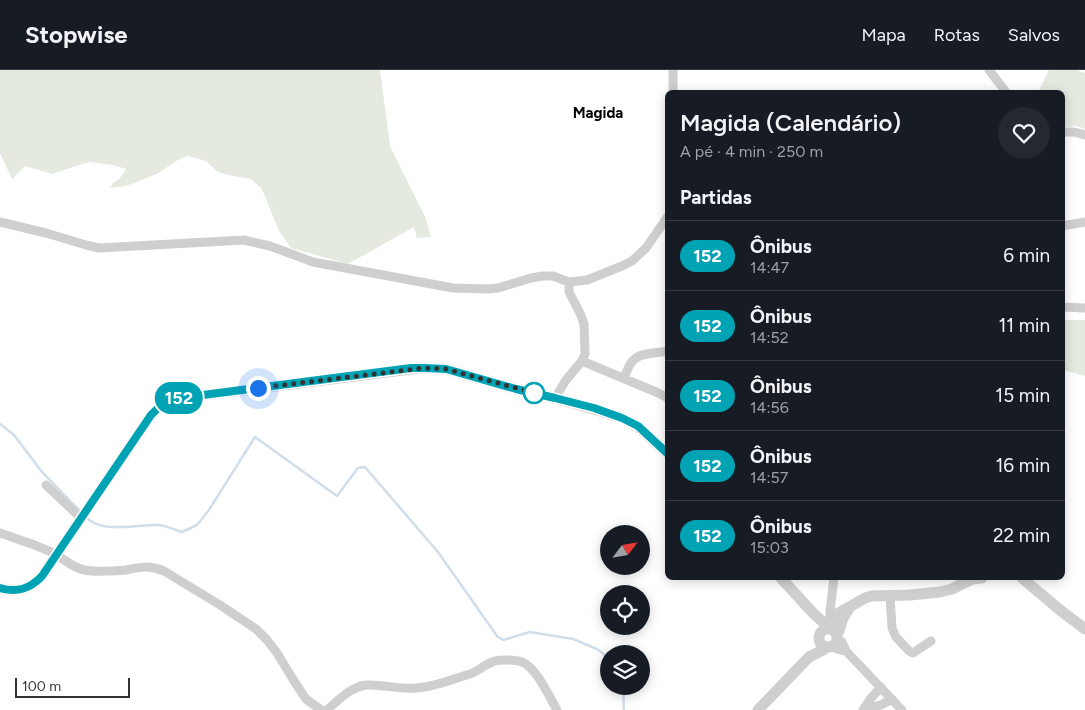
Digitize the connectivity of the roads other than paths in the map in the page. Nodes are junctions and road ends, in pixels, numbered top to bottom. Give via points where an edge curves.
1 (673, 70) edge
2 (989, 70) edge
3 (673, 90) edge
4 (1004, 90) edge
5 (1065, 132) edge
6 (1085, 135) edge
7 (665, 220) edge
8 (0, 222) edge
9 (1085, 222) edge
10 (1065, 225) edge
11 (570, 282) junction
12 (1065, 307) edge
13 (1085, 308) edge
14 (665, 352) edge
15 (582, 362) junction
16 (624, 380) junction
17 (665, 396) edge
18 (555, 398) junction
19 (665, 451) edge
20 (46, 485) dead end
21 (81, 518) junction
22 (0, 533) edge
23 (57, 555) junction
24 (783, 580) edge
25 (834, 580) edge
26 (972, 580) edge
27 (1024, 580) edge
28 (0, 588) edge
29 (890, 595) junction
30 (850, 606) junction
31 (1085, 629) edge
32 (829, 632) junction
33 (931, 641) dead end
34 (881, 687) junction
35 (892, 699) junction
36 (321, 710) edge
37 (327, 710) edge
38 (557, 710) edge
39 (758, 710) edge
40 (863, 710) edge
41 (902, 710) edge

1 - 3 street
2 - 4 street
5 - 6 street
7 - 11 street via 646,248 632,261 587,280
8 - 11 street via 98,248 244,240 313,262 453,288 498,288 543,276
9 - 10 street
11 - 15 street via 569,292 584,324 585,354
12 - 13 street
14 - 16 street via 635,358 629,364
15 - 16 street
15 - 18 street
16 - 17 street
18 - 19 street via 630,422
18 - 21 street via 446,369 424,368 174,399 151,415
20 - 21 street
21 - 23 street
22 - 23 street
23 - 28 street via 42,576 27,588
23 - 36 street via 71,566 86,570 125,570 148,566 164,571 256,629 277,653 306,699
24 - 32 street via 815,615 817,630
25 - 32 street
26 - 29 street via 947,590
27 - 31 street
29 - 30 street via 872,596
29 - 33 street via 892,628 896,637 913,653
30 - 32 street
30 - 32 street via 839,631
32 - 34 street via 837,649 846,651
32 - 39 street
34 - 35 street
34 - 40 street
35 - 40 street
35 - 41 street
37 - 38 street via 359,687 408,689 429,686 470,674 495,660 506,660 522,662 532,669

